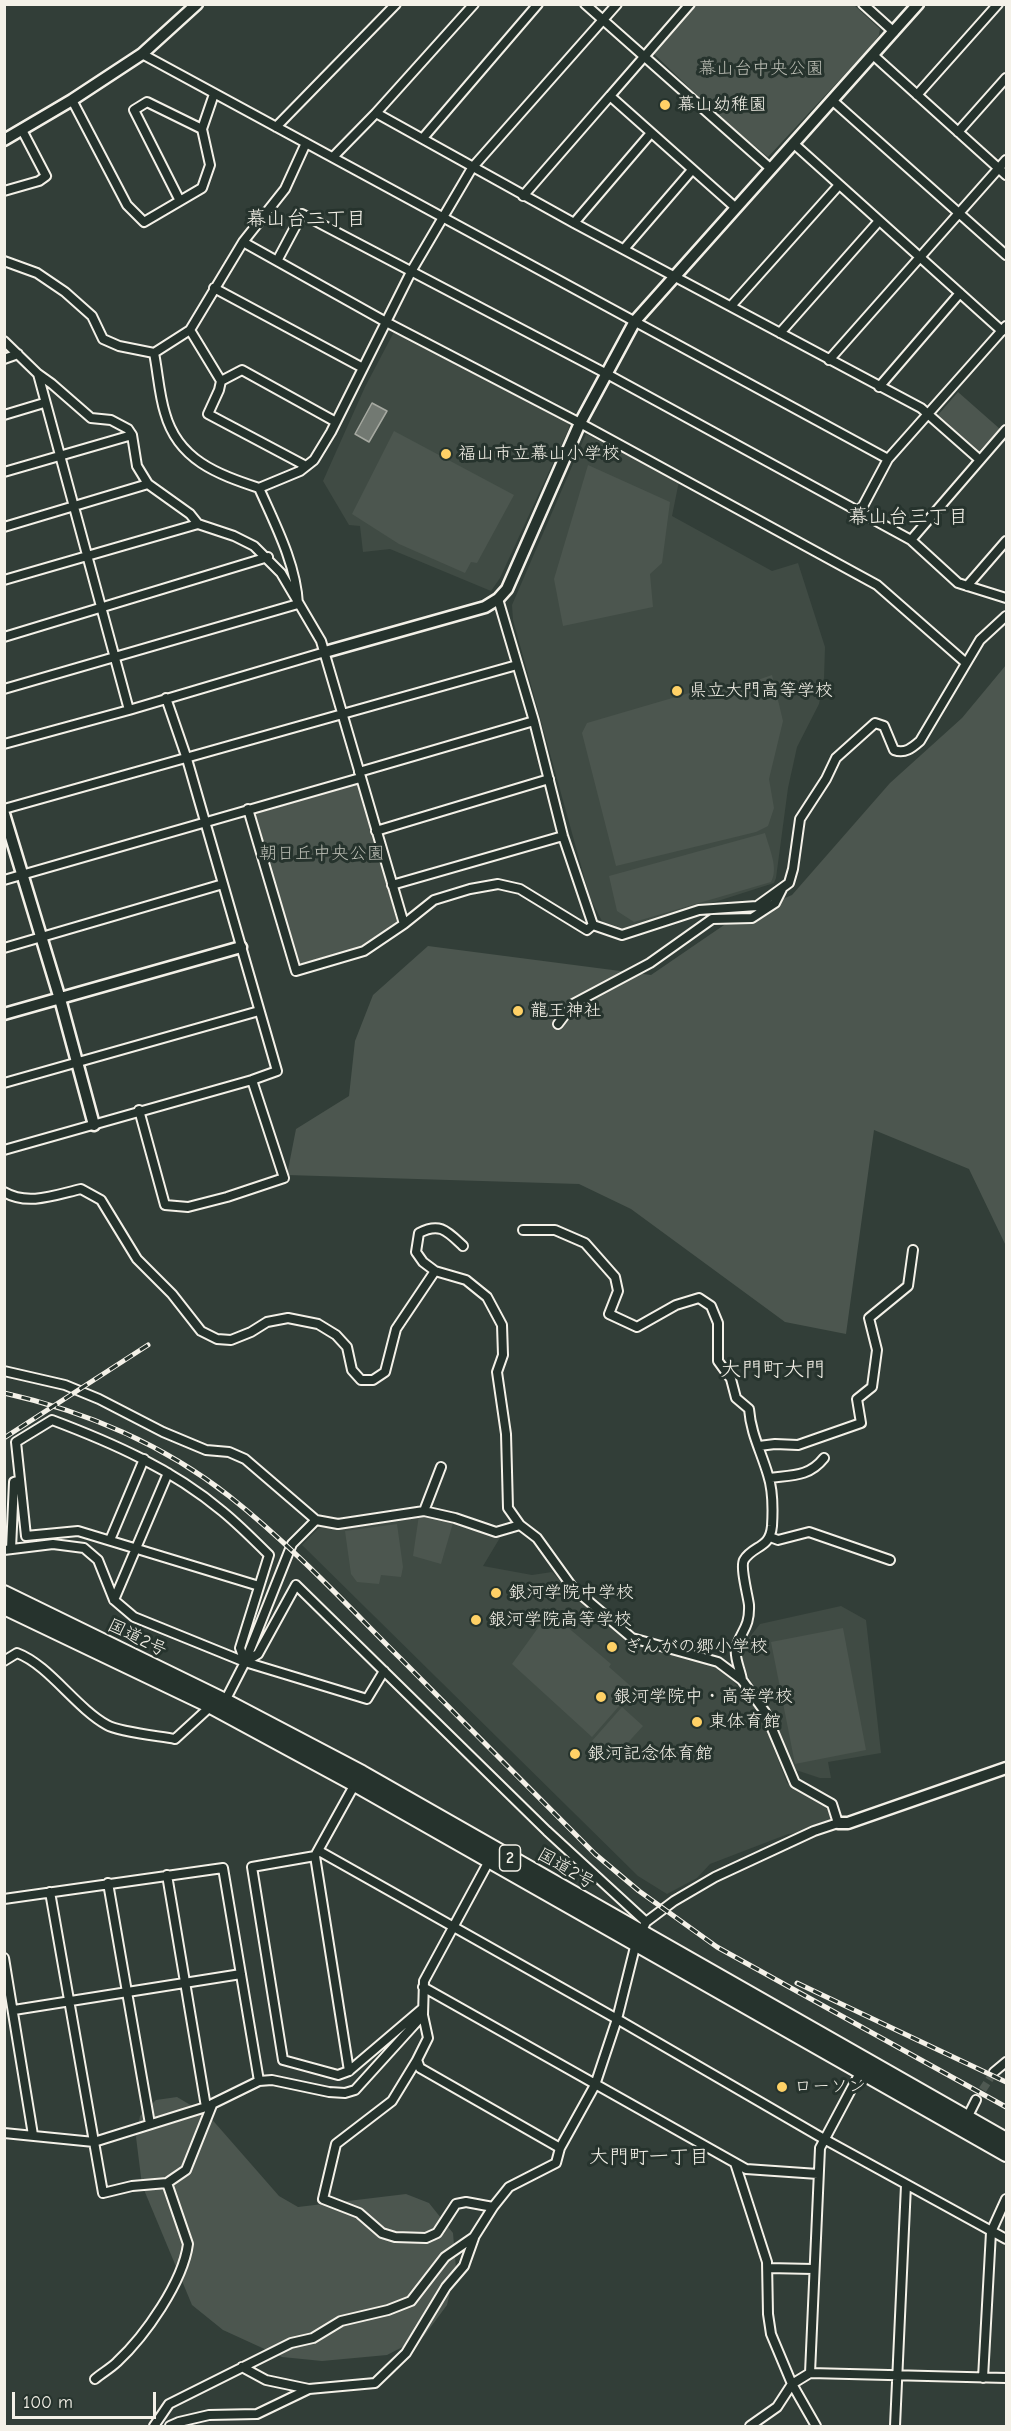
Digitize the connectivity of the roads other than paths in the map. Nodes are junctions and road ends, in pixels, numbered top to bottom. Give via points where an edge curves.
1 (197, 4) edge
2 (396, 4) edge
3 (474, 4) edge
4 (585, 4) edge
5 (617, 4) edge
6 (690, 4) edge
7 (863, 4) edge
8 (918, 4) edge
9 (998, 4) edge
10 (536, 5) edge
11 (603, 21) junction
12 (894, 32) junction
13 (142, 54) junction
14 (644, 55) junction
15 (873, 55) junction
16 (1006, 78) edge
17 (214, 94) junction
18 (917, 95) junction
19 (610, 96) junction
20 (72, 100) junction
21 (833, 100) junction
22 (376, 113) junction
23 (276, 127) junction
24 (202, 129) junction
25 (22, 130) junction
26 (958, 132) junction
27 (651, 133) junction
28 (423, 138) junction
29 (4, 140) edge
30 (306, 143) junction
31 (793, 143) junction
32 (333, 158) junction
33 (1006, 160) edge
34 (472, 168) junction
35 (771, 168) junction
36 (999, 168) junction
37 (692, 170) junction
38 (1006, 175) edge
39 (839, 185) junction
40 (4, 191) edge
41 (523, 196) junction
42 (180, 201) junction
43 (736, 208) junction
44 (959, 213) junction
45 (443, 218) junction
46 (879, 221) junction
47 (574, 223) junction
48 (243, 242) junction
49 (624, 249) junction
50 (1006, 255) edge
51 (919, 257) junction
52 (4, 261) edge
53 (277, 261) junction
54 (412, 270) junction
55 (675, 275) junction
56 (214, 288) junction
57 (960, 293) junction
58 (731, 306) junction
59 (635, 321) junction
60 (386, 322) junction
61 (1004, 329) edge
62 (190, 330) junction
63 (780, 333) junction
64 (4, 341) edge
65 (154, 353) junction
66 (18, 354) junction
67 (4, 359) edge
68 (829, 360) junction
69 (363, 368) junction
70 (38, 374) junction
71 (607, 374) junction
72 (221, 381) junction
73 (879, 387) junction
74 (44, 403) junction
75 (928, 414) junction
76 (4, 415) edge
77 (336, 422) junction
78 (580, 423) junction
79 (1006, 430) edge
80 (132, 435) junction
81 (59, 456) junction
82 (888, 459) junction
83 (980, 460) junction
84 (306, 466) junction
85 (4, 472) edge
86 (148, 484) junction
87 (259, 488) junction
88 (74, 507) junction
89 (857, 511) junction
90 (198, 524) junction
91 (4, 526) edge
92 (911, 540) junction
93 (1006, 541) edge
94 (87, 556) junction
95 (268, 557) junction
96 (4, 580) edge
97 (967, 585) junction
98 (1006, 598) edge
99 (498, 599) junction
100 (298, 604) junction
101 (101, 606) junction
102 (1006, 616) edge
103 (4, 637) edge
104 (325, 652) junction
105 (115, 658) junction
106 (966, 663) junction
107 (517, 665) junction
108 (4, 689) edge
109 (166, 698) junction
110 (129, 710) junction
111 (342, 715) junction
112 (534, 721) junction
113 (4, 744) edge
114 (187, 759) junction
115 (360, 775) junction
116 (549, 779) junction
117 (248, 809) junction
118 (4, 812) edge
119 (205, 821) junction
120 (376, 831) junction
121 (563, 836) junction
122 (23, 874) junction
123 (4, 880) edge
124 (223, 884) junction
125 (393, 885) junction
126 (783, 887) junction
127 (404, 924) junction
128 (593, 925) junction
129 (40, 937) junction
130 (241, 947) junction
131 (4, 948) edge
132 (60, 999) junction
133 (259, 1011) junction
134 (4, 1014) edge
135 (558, 1024) dead end
136 (77, 1064) junction
137 (252, 1080) junction
138 (4, 1083) edge
139 (139, 1110) junction
140 (94, 1125) junction
141 (4, 1150) edge
142 (4, 1192) edge
143 (523, 1230) dead end
144 (463, 1246) dead end
145 (913, 1250) dead end
146 (435, 1271) junction
147 (4, 1371) edge
148 (759, 1446) junction
149 (824, 1458) dead end
150 (144, 1459) junction
151 (441, 1467) dead end
152 (168, 1473) junction
153 (769, 1478) junction
154 (20, 1480) junction
155 (424, 1511) junction
156 (316, 1520) junction
157 (520, 1525) junction
158 (770, 1537) junction
159 (110, 1540) junction
160 (137, 1549) junction
161 (8, 1550) edge
162 (890, 1560) dead end
163 (260, 1586) junction
164 (4, 1593) edge
165 (114, 1600) junction
166 (4, 1607) edge
167 (4, 1661) edge
168 (244, 1662) junction
169 (384, 1671) junction
170 (742, 1680) junction
171 (225, 1701) junction
172 (211, 1706) junction
173 (1006, 1768) edge
174 (356, 1784) junction
175 (838, 1822) junction
176 (317, 1854) junction
177 (489, 1861) junction
178 (167, 1875) junction
179 (108, 1883) junction
180 (50, 1892) junction
181 (4, 1899) edge
182 (452, 1928) junction
183 (641, 1933) junction
184 (4, 1958) edge
185 (241, 1974) junction
186 (185, 1983) junction
187 (423, 1987) junction
188 (127, 1992) junction
189 (69, 2001) junction
190 (14, 2010) junction
191 (423, 2011) junction
192 (617, 2019) junction
193 (417, 2060) junction
194 (1006, 2062) edge
195 (349, 2071) junction
196 (861, 2071) junction
197 (994, 2072) tunnel mouth
198 (259, 2081) junction
199 (595, 2085) junction
200 (976, 2100) tunnel mouth
201 (209, 2106) junction
202 (967, 2118) junction
203 (150, 2124) junction
204 (4, 2133) edge
205 (33, 2135) junction
206 (824, 2139) junction
207 (1006, 2140) edge
208 (94, 2142) junction
209 (560, 2148) junction
210 (1006, 2154) edge
211 (735, 2163) junction
212 (818, 2174) junction
213 (167, 2183) junction
214 (906, 2185) junction
215 (1006, 2199) edge
216 (493, 2207) junction
217 (991, 2232) junction
218 (474, 2237) junction
219 (1006, 2239) edge
220 (768, 2268) junction
221 (813, 2269) junction
222 (242, 2367) junction
223 (810, 2373) junction
224 (897, 2374) junction
225 (982, 2378) junction
226 (1006, 2378) edge
227 (95, 2379) dead end
228 (792, 2384) junction
229 (309, 2389) junction
230 (154, 2427) edge
231 (170, 2427) edge
232 (750, 2427) edge
233 (816, 2427) edge
234 (895, 2427) edge

1 - 13 street
2 - 23 street
3 - 22 street
4 - 11 street
5 - 11 street
6 - 14 street
7 - 12 street
8 - 12 street
9 - 18 street
10 - 28 street
11 - 14 street
11 - 34 street
12 - 15 street
13 - 17 street
13 - 20 street
14 - 19 street
14 - 35 street
15 - 18 street
15 - 21 street
16 - 26 street
17 - 23 street
17 - 24 street
18 - 26 street
19 - 27 street
19 - 41 street
20 - 25 street
20 - 42 street via 127,205 144,222
21 - 31 street
21 - 44 street
22 - 28 street
22 - 32 street
23 - 30 street
24 - 42 street via 210,165 202,188
24 - 42 street via 147,102 134,110
25 - 29 street
25 - 40 street via 46,176
26 - 36 street
27 - 37 street
27 - 47 street
28 - 34 street
30 - 32 street
30 - 48 street via 285,189
31 - 35 street
31 - 39 street
32 - 45 street
33 - 36 street
34 - 41 street
34 - 45 street
35 - 43 street
36 - 38 street
36 - 44 street
37 - 43 street
37 - 49 street
39 - 46 street
39 - 58 street
41 - 47 street
43 - 55 street
44 - 50 street
44 - 51 street
45 - 54 street
45 - 59 street
46 - 51 street
46 - 63 street
47 - 49 street
48 - 53 street
48 - 56 street
49 - 55 street
51 - 57 street
51 - 68 street
52 - 65 street via 36,273 64,292 92,316 103,339
53 - 54 street via 302,214
53 - 60 street
54 - 60 street
54 - 71 street
55 - 58 street
55 - 59 street
56 - 62 street
56 - 69 street
57 - 61 street
57 - 73 street
58 - 63 street
59 - 71 street
59 - 82 street
60 - 69 street
60 - 78 street
61 - 75 street
62 - 65 street
62 - 72 street
63 - 68 street
64 - 66 street
65 - 87 street via 165,413 175,436 195,460 225,477
66 - 67 street
66 - 70 street
68 - 73 street
69 - 77 street
70 - 74 street
70 - 80 street via 91,418 111,420
71 - 78 street
71 - 89 street
72 - 77 street via 242,370
72 - 84 street via 208,414
73 - 75 street
74 - 76 street
74 - 81 street
75 - 82 street
75 - 83 street
77 - 84 street via 314,460
78 - 99 street via 507,589
78 - 106 street via 877,585
79 - 83 street
80 - 81 street
80 - 86 street via 137,466
81 - 85 street
81 - 88 street
82 - 89 street
83 - 92 street
84 - 87 street
86 - 88 street
86 - 90 street via 190,513
87 - 100 street via 278,531 297,588
88 - 91 street
88 - 94 street
89 - 92 street
90 - 94 street
90 - 95 street via 234,536
92 - 97 street via 958,583
93 - 97 street
94 - 96 street
94 - 101 street
95 - 100 street
95 - 101 street
97 - 98 street
99 - 104 street via 485,607
99 - 107 street
100 - 104 street
100 - 105 street
101 - 103 street
101 - 105 street
102 - 106 street via 980,640
104 - 109 street
104 - 111 street
105 - 108 street
105 - 110 street
106 - 126 street via 920,741 910,749 894,750 884,726 875,723 836,758 800,819 793,869 789,883
107 - 111 street
107 - 112 street
109 - 110 street
109 - 114 street
110 - 113 street
111 - 114 street
111 - 115 street
112 - 115 street
112 - 116 street
114 - 118 street
114 - 119 street
115 - 117 street
115 - 120 street
116 - 120 street
116 - 121 street
117 - 119 street
117 - 127 street via 296,971 364,951
118 - 122 street
119 - 122 street
119 - 124 street
120 - 125 street
121 - 125 street
121 - 128 street
122 - 123 street
122 - 129 street
124 - 129 street
124 - 130 street
125 - 127 street
126 - 128 street via 757,906 699,910 622,935
126 - 135 street via 775,903 752,918 712,919 650,963 573,1004
127 - 128 street via 434,900 498,884 520,889 587,930
129 - 131 street
129 - 132 street
130 - 132 street
130 - 133 street
132 - 134 street
132 - 136 street
133 - 136 street
133 - 137 street via 277,1071
136 - 138 street
136 - 140 street
137 - 139 street
137 - 139 street via 284,1178 227,1197 188,1207 165,1205
139 - 140 street
140 - 141 street
142 - 146 street via 15,1198 36,1199 81,1189 101,1200 137,1258 201,1331 217,1339 231,1340 267,1322 288,1318 318,1324 347,1347 352,1370 361,1380 373,1380 385,1372 396,1329
143 - 148 street via 555,1230 585,1243 615,1277 618,1291 609,1314 636,1327 676,1305 699,1298 711,1306 718,1323 718,1361 731,1379 736,1398 749,1409 751,1429
144 - 146 street via 442,1228 431,1226 419,1233 416,1252
145 - 148 street via 908,1286 869,1318 877,1350 872,1388 857,1399 861,1423 798,1445
146 - 157 street via 466,1280 487,1297 502,1325 503,1355 497,1372 506,1434 508,1508
147 - 156 street via 65,1385 162,1432 245,1459
148 - 153 street
149 - 153 street via 815,1469
150 - 152 street
150 - 154 street via 52,1420 16,1442
150 - 159 street
151 - 155 street
152 - 160 street
152 - 163 street via 221,1510 269,1555
153 - 158 street via 773,1512
154 - 159 street via 26,1536 78,1531
154 - 161 street via 14,1482
155 - 156 street via 338,1524
155 - 157 street via 496,1532
156 - 168 street via 292,1544
157 - 170 street via 537,1538 573,1588 632,1638 718,1662
158 - 162 street via 778,1540 809,1532
158 - 170 street via 742,1566 748,1626 735,1654
159 - 160 street
160 - 163 street
160 - 165 street
161 - 165 street via 53,1544 84,1548 98,1560
163 - 168 street via 240,1648
164 - 171 highway, 国道2号 / 2
165 - 168 street via 134,1617
166 - 172 highway, 国道2号 / 2
167 - 172 street via 17,1653 30,1658 72,1699 109,1726 175,1738
168 - 169 street via 367,1699
168 - 169 street via 258,1654 296,1585
168 - 171 street
169 - 183 street via 547,1831
170 - 175 street via 765,1712 795,1783 832,1804
171 - 183 highway, 国道2号 / 2 via 362,1773
172 - 174 highway, 国道2号 / 2
173 - 175 street via 848,1823
174 - 176 street
174 - 177 highway, 国道2号 / 2
175 - 183 street via 715,1877 674,1902
176 - 182 street
176 - 195 street
176 - 195 street via 252,1867 283,2060 338,2075
177 - 182 street
177 - 183 highway, 国道2号 / 2
178 - 179 street
178 - 185 street via 223,1868
178 - 186 street
179 - 180 street
179 - 188 street
180 - 181 street
180 - 189 street
182 - 187 street
182 - 192 street
183 - 192 street
183 - 196 highway, 国道2号 / 2
183 - 202 highway, 国道2号 / 2
184 - 190 street
185 - 186 street
185 - 198 street
186 - 188 street
186 - 201 street
187 - 191 street
187 - 199 street
188 - 189 street
188 - 203 street
189 - 190 street
189 - 208 street
190 - 205 street
191 - 193 street via 428,2038
191 - 195 street
191 - 198 street via 354,2090 329,2092 272,2080
192 - 199 street
192 - 206 street
193 - 209 street via 420,2068
193 - 216 street via 393,2101 336,2144 323,2199 359,2213 382,2233 395,2237 426,2238 437,2233 456,2204
194 - 197 street
196 - 206 street
196 - 210 highway, 国道2号 / 2
198 - 201 street
199 - 209 street
199 - 211 street
200 - 202 street
201 - 203 street
201 - 213 street via 186,2170
202 - 207 highway, 国道2号 / 2
203 - 208 street
204 - 205 street
205 - 208 street
206 - 212 street
206 - 214 street
208 - 213 street via 103,2193
209 - 216 street via 556,2163 509,2187
211 - 212 street via 752,2171
211 - 220 street
212 - 221 street
213 - 227 street via 188,2244 186,2255 168,2295 137,2341
214 - 217 street
214 - 224 street
215 - 217 street
216 - 218 street
217 - 219 street
217 - 225 street
218 - 222 street via 445,2257 411,2301 341,2321 313,2338 291,2343
218 - 229 street via 464,2266 446,2287 406,2353 375,2383
220 - 221 street
220 - 228 street via 771,2334
221 - 223 street
222 - 229 street via 266,2380
222 - 230 street via 169,2404
223 - 224 street
223 - 228 street
224 - 225 street
224 - 234 street
225 - 226 street
228 - 232 street via 777,2407
228 - 233 street
229 - 231 street via 256,2414 209,2415

